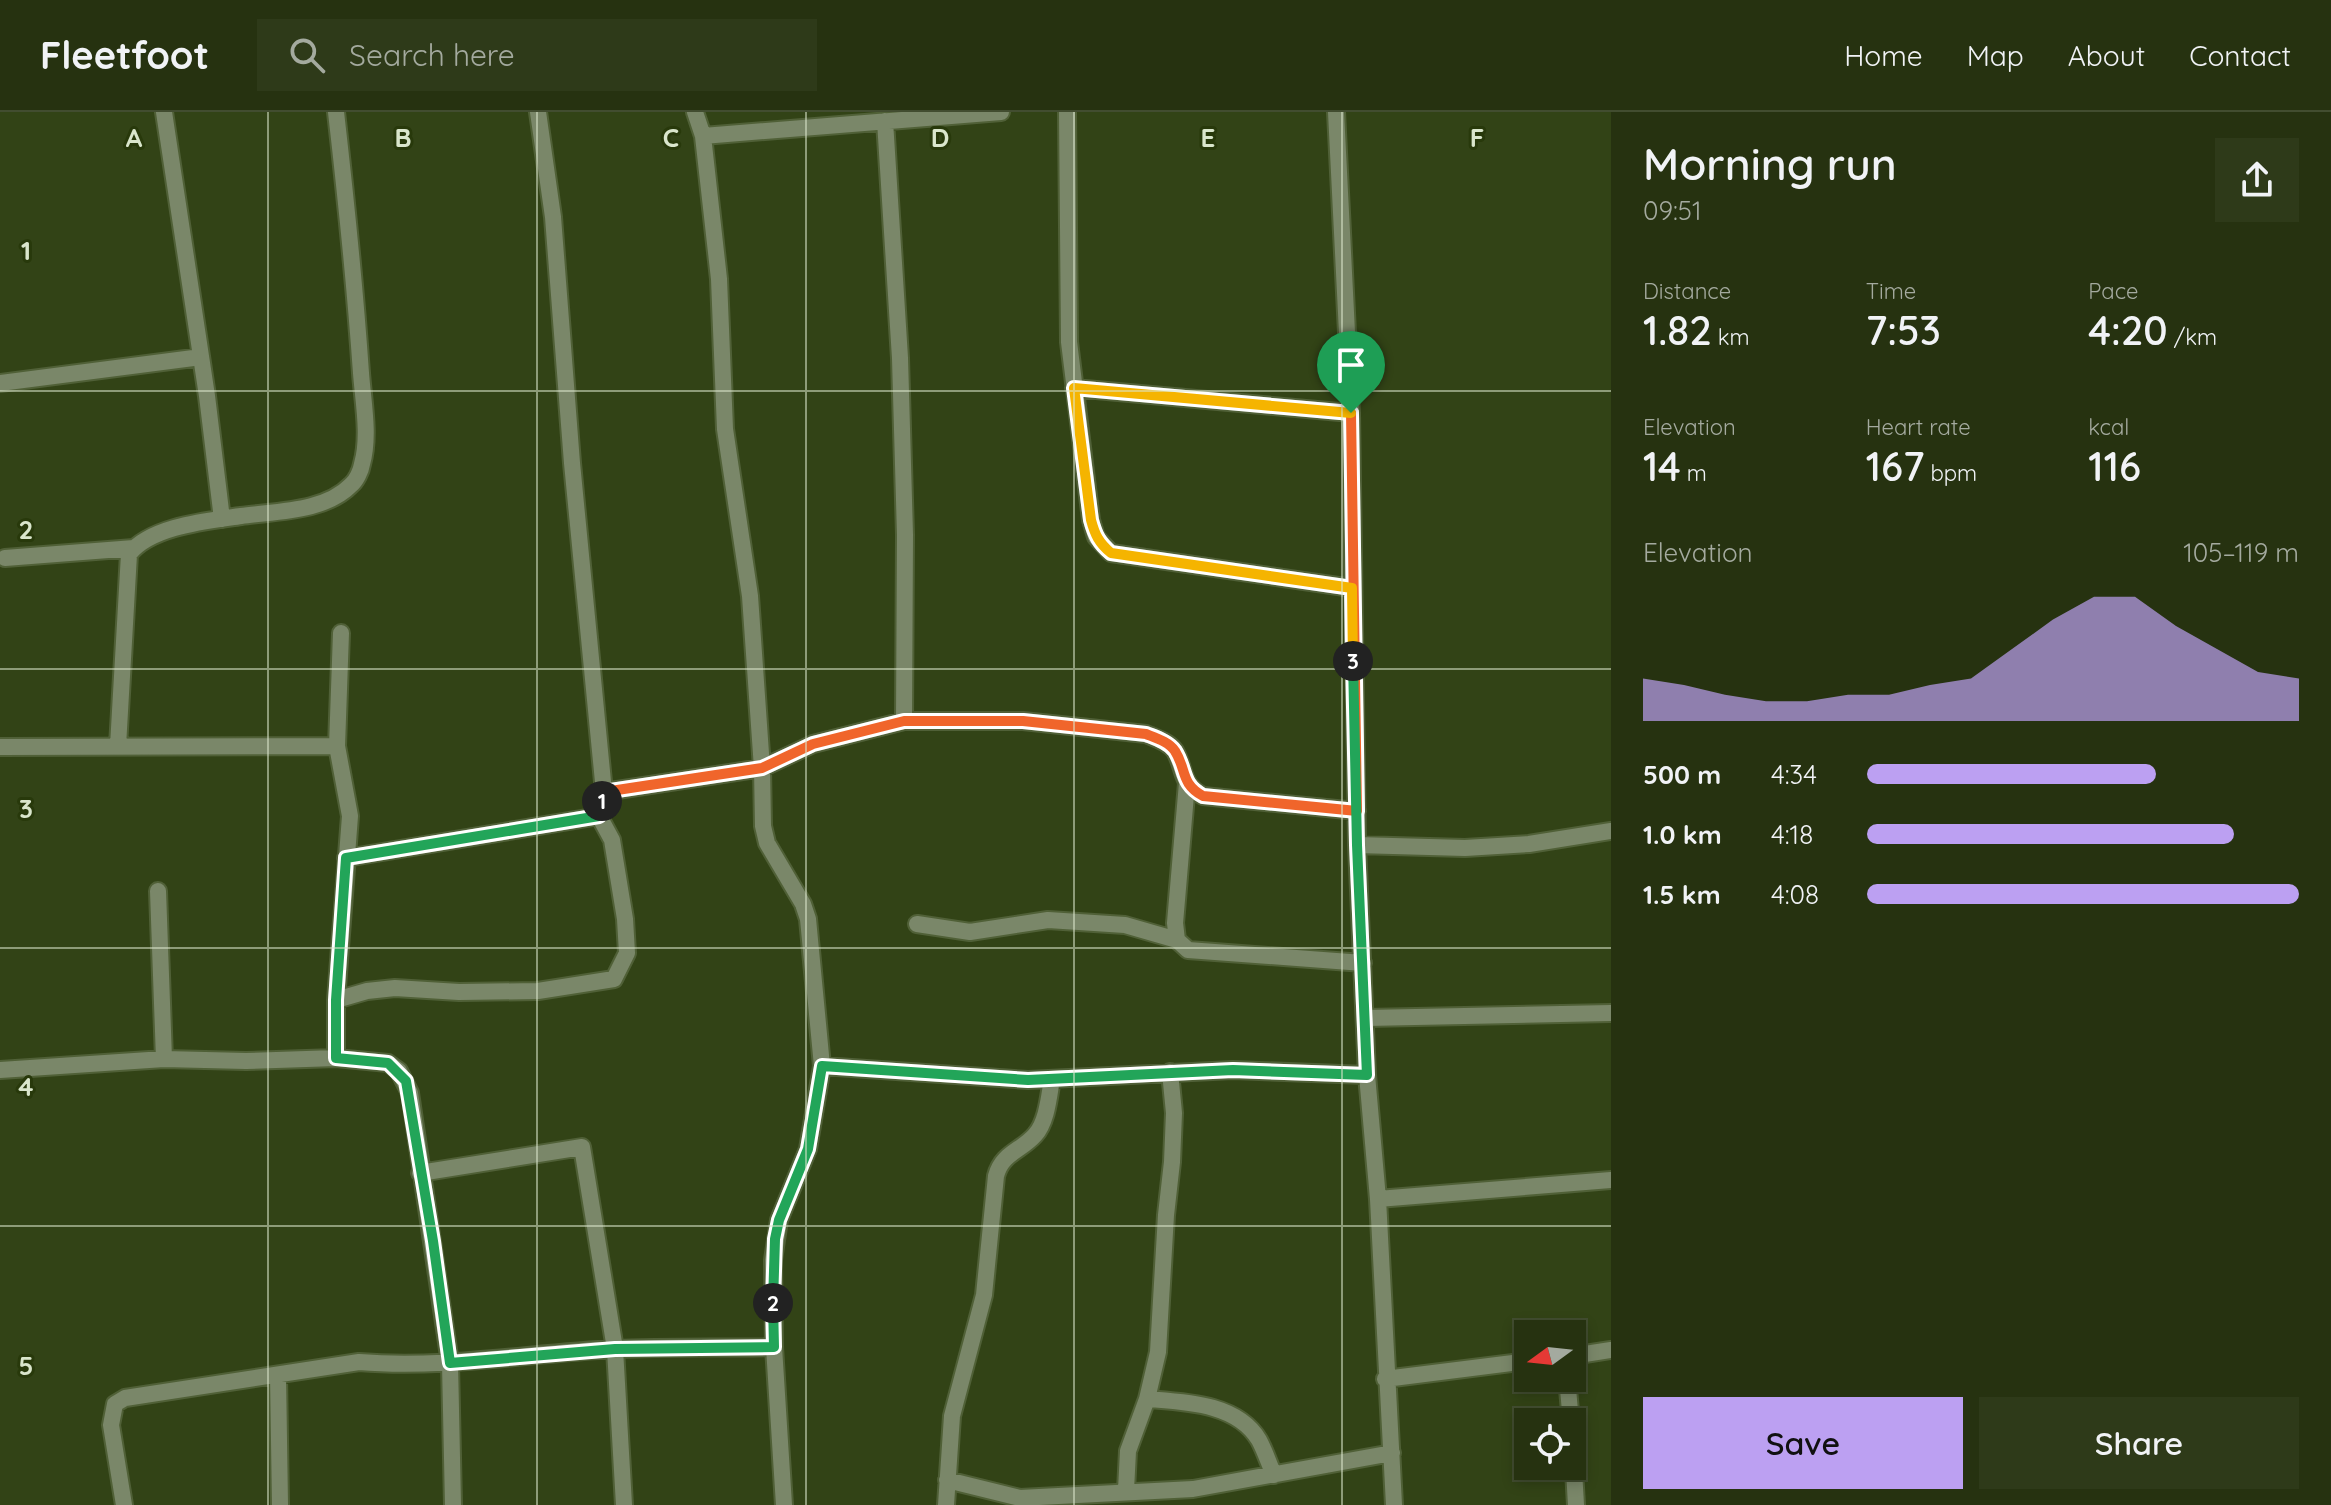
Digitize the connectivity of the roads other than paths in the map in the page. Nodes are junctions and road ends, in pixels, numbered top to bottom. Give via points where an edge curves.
1 (164, 112) edge
2 (336, 112) edge
3 (538, 112) edge
4 (695, 112) edge
5 (1001, 112) edge
6 (1067, 112) edge
7 (1336, 112) edge
8 (885, 121) junction
9 (703, 136) junction
10 (201, 357) junction
11 (0, 383) edge
12 (1074, 388) junction
13 (1351, 413) junction
14 (222, 519) junction
15 (134, 548) junction
16 (5, 558) dead end
17 (1352, 588) junction
18 (341, 633) dead end
19 (904, 721) junction
20 (118, 746) junction
21 (337, 746) junction
22 (0, 747) edge
23 (762, 768) junction
24 (1187, 783) junction
25 (604, 792) junction
26 (1357, 811) junction
27 (599, 816) junction
28 (1611, 831) edge
29 (1357, 845) junction
30 (346, 858) junction
31 (158, 891) dead end
32 (917, 924) dead end
33 (1177, 940) junction
34 (1363, 963) junction
35 (336, 1000) junction
36 (1611, 1013) edge
37 (1366, 1018) junction
38 (336, 1058) junction
39 (164, 1059) junction
40 (822, 1066) junction
41 (0, 1070) edge
42 (1170, 1072) junction
43 (1367, 1075) junction
44 (1052, 1079) junction
45 (420, 1173) junction
46 (1611, 1180) edge
47 (1378, 1199) junction
48 (774, 1347) junction
49 (615, 1349) junction
50 (1611, 1350) edge
51 (1586, 1354) edge
52 (450, 1363) junction
53 (1514, 1363) edge
54 (278, 1375) junction
55 (1385, 1379) junction
56 (1147, 1399) junction
57 (1392, 1453) junction
58 (1274, 1475) junction
59 (947, 1480) junction
60 (1575, 1480) edge
61 (1126, 1490) junction
62 (1193, 1497) edge
63 (124, 1505) edge
64 (280, 1505) edge
65 (453, 1505) edge
66 (624, 1505) edge
67 (784, 1505) edge
68 (946, 1505) edge
69 (1394, 1505) edge
70 (1576, 1505) edge

1 - 10 street
2 - 14 street via 357,304 363,464 353,484 316,505
3 - 25 street via 553,217
4 - 9 street
5 - 8 street
6 - 12 street
7 - 13 street
8 - 9 street
8 - 19 street via 901,388
9 - 23 street via 719,279 725,429 750,596
10 - 11 street
10 - 14 street
12 - 13 street
12 - 17 street via 1091,520 1096,537 1111,553
13 - 17 street
14 - 15 street via 154,534
15 - 16 street
15 - 20 street via 129,554
17 - 26 street
18 - 21 street
19 - 23 street via 813,744
19 - 24 street via 1023,721 1146,734 1174,750
20 - 21 street
20 - 22 street
21 - 30 street via 350,816
23 - 25 street
23 - 40 street via 767,843 808,919
24 - 26 street via 1203,796
24 - 33 street
25 - 27 street
26 - 29 street
27 - 30 street
27 - 35 street via 612,840 625,919 627,953 614,979 538,991 395,988
28 - 29 street via 1478,847
29 - 34 street
30 - 35 street
31 - 39 street
32 - 33 street via 970,932 1048,920 1125,925
33 - 34 street via 1188,950
34 - 37 street
35 - 38 street
36 - 37 street
37 - 43 street
38 - 39 street
38 - 45 street via 388,1063 399,1071 410,1093
39 - 41 street
40 - 44 street
40 - 48 street via 808,1149 775,1239
42 - 43 street
42 - 44 street
42 - 56 street via 1172,1162 1158,1352
43 - 47 street
44 - 59 street via 1038,1132 1003,1160 996,1176 984,1295 952,1416
45 - 49 street via 582,1147
45 - 52 street
46 - 47 street
47 - 55 street
48 - 49 street
48 - 67 street
49 - 52 street
49 - 66 street
50 - 51 street
52 - 54 street via 359,1362
52 - 65 street
53 - 55 street
54 - 63 street via 134,1395 115,1404 111,1425
54 - 64 street
55 - 57 street
56 - 58 street via 1224,1411 1259,1439
56 - 61 street via 1128,1451
57 - 58 street
57 - 69 street
58 - 62 street
59 - 61 street via 1020,1498
59 - 68 street
60 - 70 street
61 - 62 street

